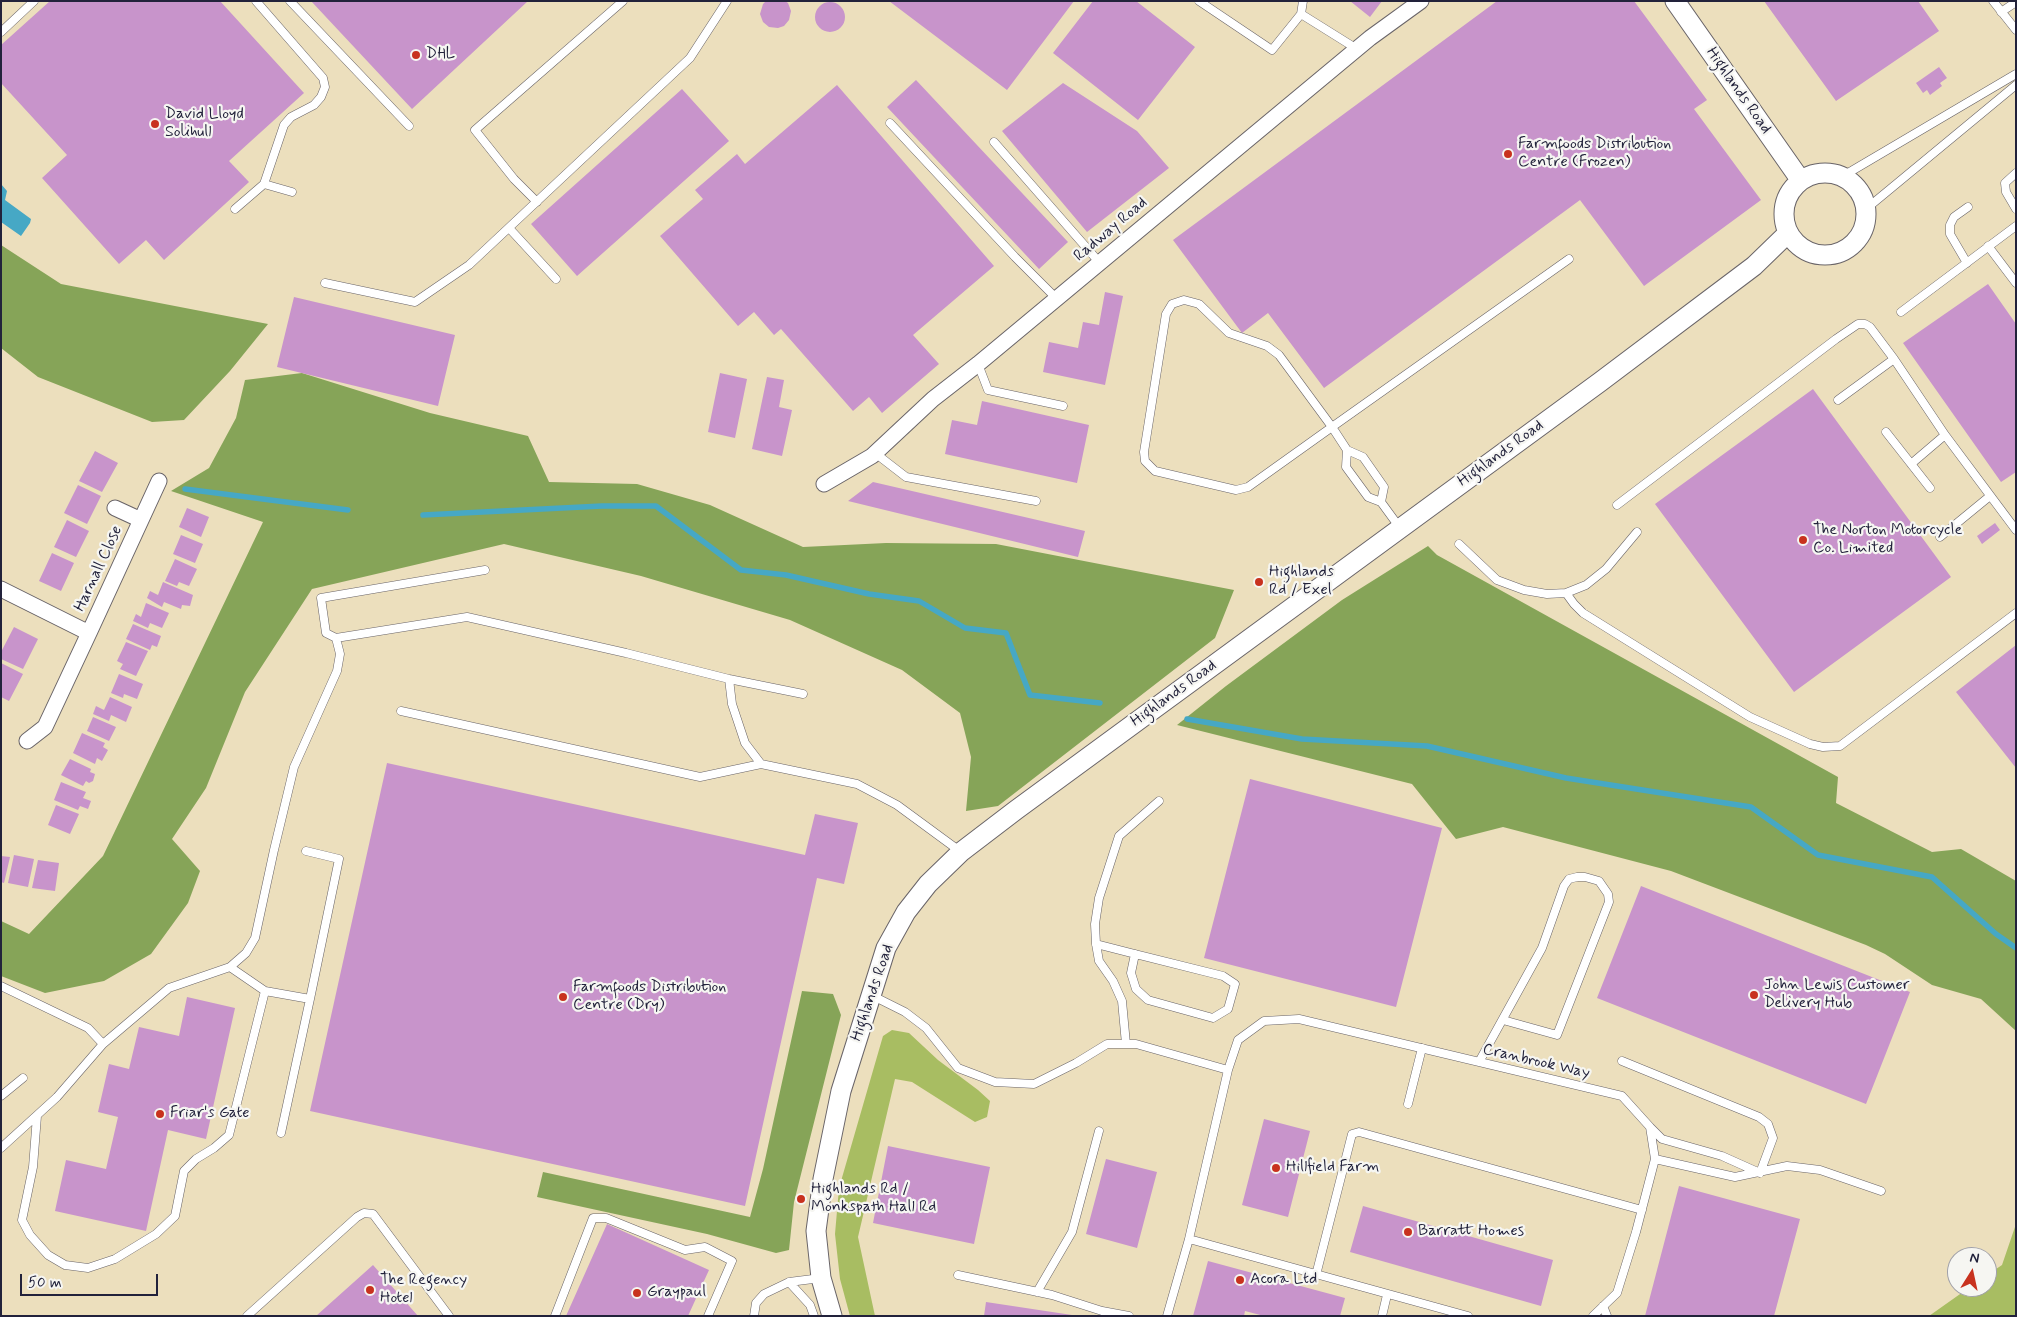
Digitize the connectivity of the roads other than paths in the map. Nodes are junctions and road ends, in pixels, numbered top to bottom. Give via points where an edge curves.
1 (34, 1) edge
2 (256, 1) edge
3 (290, 1) edge
4 (623, 1) edge
5 (727, 1) edge
6 (1199, 1) edge
7 (1303, 1) edge
8 (1420, 1) edge
9 (1675, 1) edge
10 (1992, 1) edge
11 (2016, 2) edge
12 (2001, 12) junction
13 (1301, 14) junction
14 (2016, 30) edge
15 (1, 32) edge
16 (1357, 49) junction
17 (2016, 74) edge
18 (2016, 85) edge
19 (890, 123) dead end
20 (409, 126) dead end
21 (994, 142) dead end
22 (2016, 173) edge
23 (1842, 176) junction
24 (1802, 179) junction
25 (264, 184) junction
26 (292, 192) dead end
27 (537, 202) junction
28 (1968, 207) dead end
29 (1866, 208) junction
30 (235, 209) dead end
31 (2016, 209) edge
32 (2016, 226) edge
33 (509, 228) junction
34 (1788, 234) junction
35 (1988, 246) junction
36 (1570, 259) dead end
37 (1099, 262) junction
38 (1967, 263) junction
39 (556, 279) dead end
40 (325, 283) dead end
41 (2016, 283) edge
42 (1056, 298) junction
43 (1901, 312) dead end
44 (1894, 359) junction
45 (978, 364) junction
46 (1838, 400) dead end
47 (1064, 406) dead end
48 (1332, 427) junction
49 (1886, 432) dead end
50 (1945, 435) junction
51 (1347, 450) junction
52 (875, 453) junction
53 (1911, 464) junction
54 (159, 481) dead end
55 (824, 484) dead end
56 (1930, 488) dead end
57 (1990, 496) junction
58 (1036, 501) dead end
59 (1380, 502) junction
60 (1616, 506) dead end
61 (115, 508) dead end
62 (141, 520) junction
63 (1400, 529) junction
64 (2016, 530) edge
65 (1637, 532) dead end
66 (1940, 537) dead end
67 (1459, 544) dead end
68 (484, 570) dead end
69 (1, 589) edge
70 (1566, 593) junction
71 (2016, 613) edge
72 (89, 634) junction
73 (336, 638) junction
74 (729, 679) junction
75 (803, 694) dead end
76 (401, 711) dead end
77 (27, 741) dead end
78 (762, 764) junction
79 (1159, 801) dead end
80 (306, 852) dead end
81 (961, 852) junction
82 (1096, 944) junction
83 (1135, 954) junction
84 (230, 967) junction
85 (1, 986) edge
86 (265, 991) junction
87 (871, 995) junction
88 (310, 998) junction
89 (1502, 1020) junction
90 (103, 1044) junction
91 (1126, 1044) junction
92 (1422, 1048) junction
93 (1622, 1061) dead end
94 (1479, 1062) junction
95 (1228, 1070) junction
96 (23, 1078) dead end
97 (1, 1096) edge
98 (1408, 1104) dead end
99 (37, 1116) junction
100 (1650, 1127) junction
101 (1099, 1131) dead end
102 (281, 1133) dead end
103 (1, 1148) edge
104 (1655, 1159) junction
105 (1760, 1173) junction
106 (1881, 1191) dead end
107 (1642, 1210) junction
108 (1189, 1239) junction
109 (958, 1275) dead end
110 (1316, 1275) junction
111 (821, 1278) junction
112 (789, 1282) junction
113 (1037, 1292) junction
114 (1387, 1295) junction
115 (1602, 1306) junction
116 (247, 1316) edge
117 (449, 1316) edge
118 (555, 1316) edge
119 (708, 1316) edge
120 (754, 1316) edge
121 (814, 1316) edge
122 (832, 1316) edge
123 (1129, 1316) edge
124 (1167, 1316) edge
125 (1382, 1316) edge
126 (1468, 1316) edge
127 (1593, 1316) edge
128 (1607, 1316) edge

1 - 15 lane
2 - 25 lane via 323,78 325,87 314,106 291,117 284,125
3 - 20 lane
4 - 27 lane via 475,130
5 - 27 lane via 690,58
6 - 13 lane via 1272,50
7 - 13 lane
8 - 16 street, Radway Road
9 - 24 street, Highlands Road
10 - 12 lane
11 - 12 lane
12 - 14 lane
13 - 16 lane
16 - 37 street, Radway Road
17 - 23 lane
18 - 29 lane
19 - 42 lane
21 - 37 lane
22 - 31 lane via 2005,183 2006,192
23 - 24 street via 1822,172
23 - 29 street via 1858,190
24 - 34 street via 1791,189 1784,203 1783,219
25 - 26 lane
25 - 30 lane
27 - 33 lane
28 - 38 lane via 1950,225 1950,234
29 - 34 street via 1864,228 1854,244 1838,254 1818,256 1800,248
32 - 35 lane
33 - 39 lane
33 - 40 lane via 469,265 414,302
34 - 63 street, Highlands Road via 1754,266
35 - 38 lane
35 - 41 lane
36 - 48 lane
37 - 42 street, Radway Road
38 - 43 lane
42 - 45 street, Radway Road
44 - 46 lane
44 - 50 lane
44 - 60 lane via 1870,327 1858,324
45 - 47 lane via 988,390
45 - 52 street, Radway Road via 933,399
48 - 48 lane via 1279,355 1267,346 1229,333 1199,304 1184,300 1172,304 1166,314 1144,452 1145,461 1155,471 1236,490 1248,487
48 - 51 lane
49 - 53 lane
50 - 53 lane
50 - 57 lane
51 - 59 lane via 1346,467 1368,497
51 - 59 lane via 1363,457 1384,487
52 - 55 street, Radway Road
52 - 58 lane via 906,477
53 - 56 lane
54 - 62 street, Harnall Close
57 - 64 lane
57 - 66 lane
59 - 63 lane
61 - 62 street, Harnall Close
62 - 72 street, Harnall Close
63 - 81 street, Highlands Road
65 - 70 lane via 1606,569 1586,585
67 - 70 lane via 1497,580 1524,590
68 - 73 lane via 321,598 326,633
69 - 72 street, Harnall Close
70 - 71 lane via 1583,612 1750,717 1824,747 1840,746
72 - 77 street, Harnall Close via 46,727
73 - 74 lane via 467,617
73 - 84 lane via 340,654 338,671 294,766 255,938 246,953
74 - 75 lane
74 - 78 lane via 732,704 745,743
76 - 78 lane via 700,777
78 - 81 lane via 857,784 897,805
79 - 82 lane via 1119,836 1099,898
80 - 88 lane via 339,860
81 - 87 street, Highlands Road via 928,884 906,912 886,948
82 - 83 lane
82 - 91 lane via 1099,961 1122,1001
83 - 83 lane via 1223,976 1235,984 1228,1009 1213,1018 1148,1000 1136,989 1131,973
84 - 86 lane
84 - 90 lane via 169,988
85 - 90 lane via 88,1028
86 - 88 lane
86 - 99 lane via 229,1135 184,1171 175,1216 156,1234 115,1260 88,1268 65,1265 48,1255 30,1235 22,1220
87 - 91 lane via 905,1012 926,1028 958,1068 995,1082 1034,1084 1107,1044
87 - 111 street, Highlands Road via 841,1091 823,1179 816,1230
88 - 102 lane
89 - 89 lane via 1542,948 1564,886 1569,879 1577,877 1598,881 1608,894 1609,902 1557,1035
89 - 94 lane
90 - 99 lane
91 - 95 lane
92 - 94 lane, Cranbrook Way
92 - 95 lane, Cranbrook Way via 1299,1019 1264,1021 1238,1040
92 - 98 lane
93 - 105 lane via 1759,1117 1768,1124 1773,1138
94 - 100 lane, Cranbrook Way via 1622,1096
95 - 108 lane, Cranbrook Way
96 - 97 lane
99 - 103 lane
100 - 104 lane
100 - 105 lane, Cranbrook Way via 1662,1139 1722,1156
101 - 113 lane via 1072,1232
104 - 105 lane via 1735,1177
104 - 107 lane
105 - 106 lane via 1787,1166 1820,1170
107 - 110 lane via 1359,1132 1352,1134
107 - 115 lane via 1617,1292
108 - 110 lane
108 - 124 lane, Cranbrook Way
109 - 113 lane
110 - 114 lane
111 - 112 lane
111 - 122 street, Highlands Road
112 - 120 lane via 764,1294 756,1303
112 - 121 lane via 810,1305
113 - 123 lane
114 - 125 lane
114 - 126 lane
115 - 127 lane
115 - 128 lane
116 - 117 lane via 357,1217 373,1214
118 - 119 lane via 594,1218 606,1218 685,1250 705,1247 732,1261

